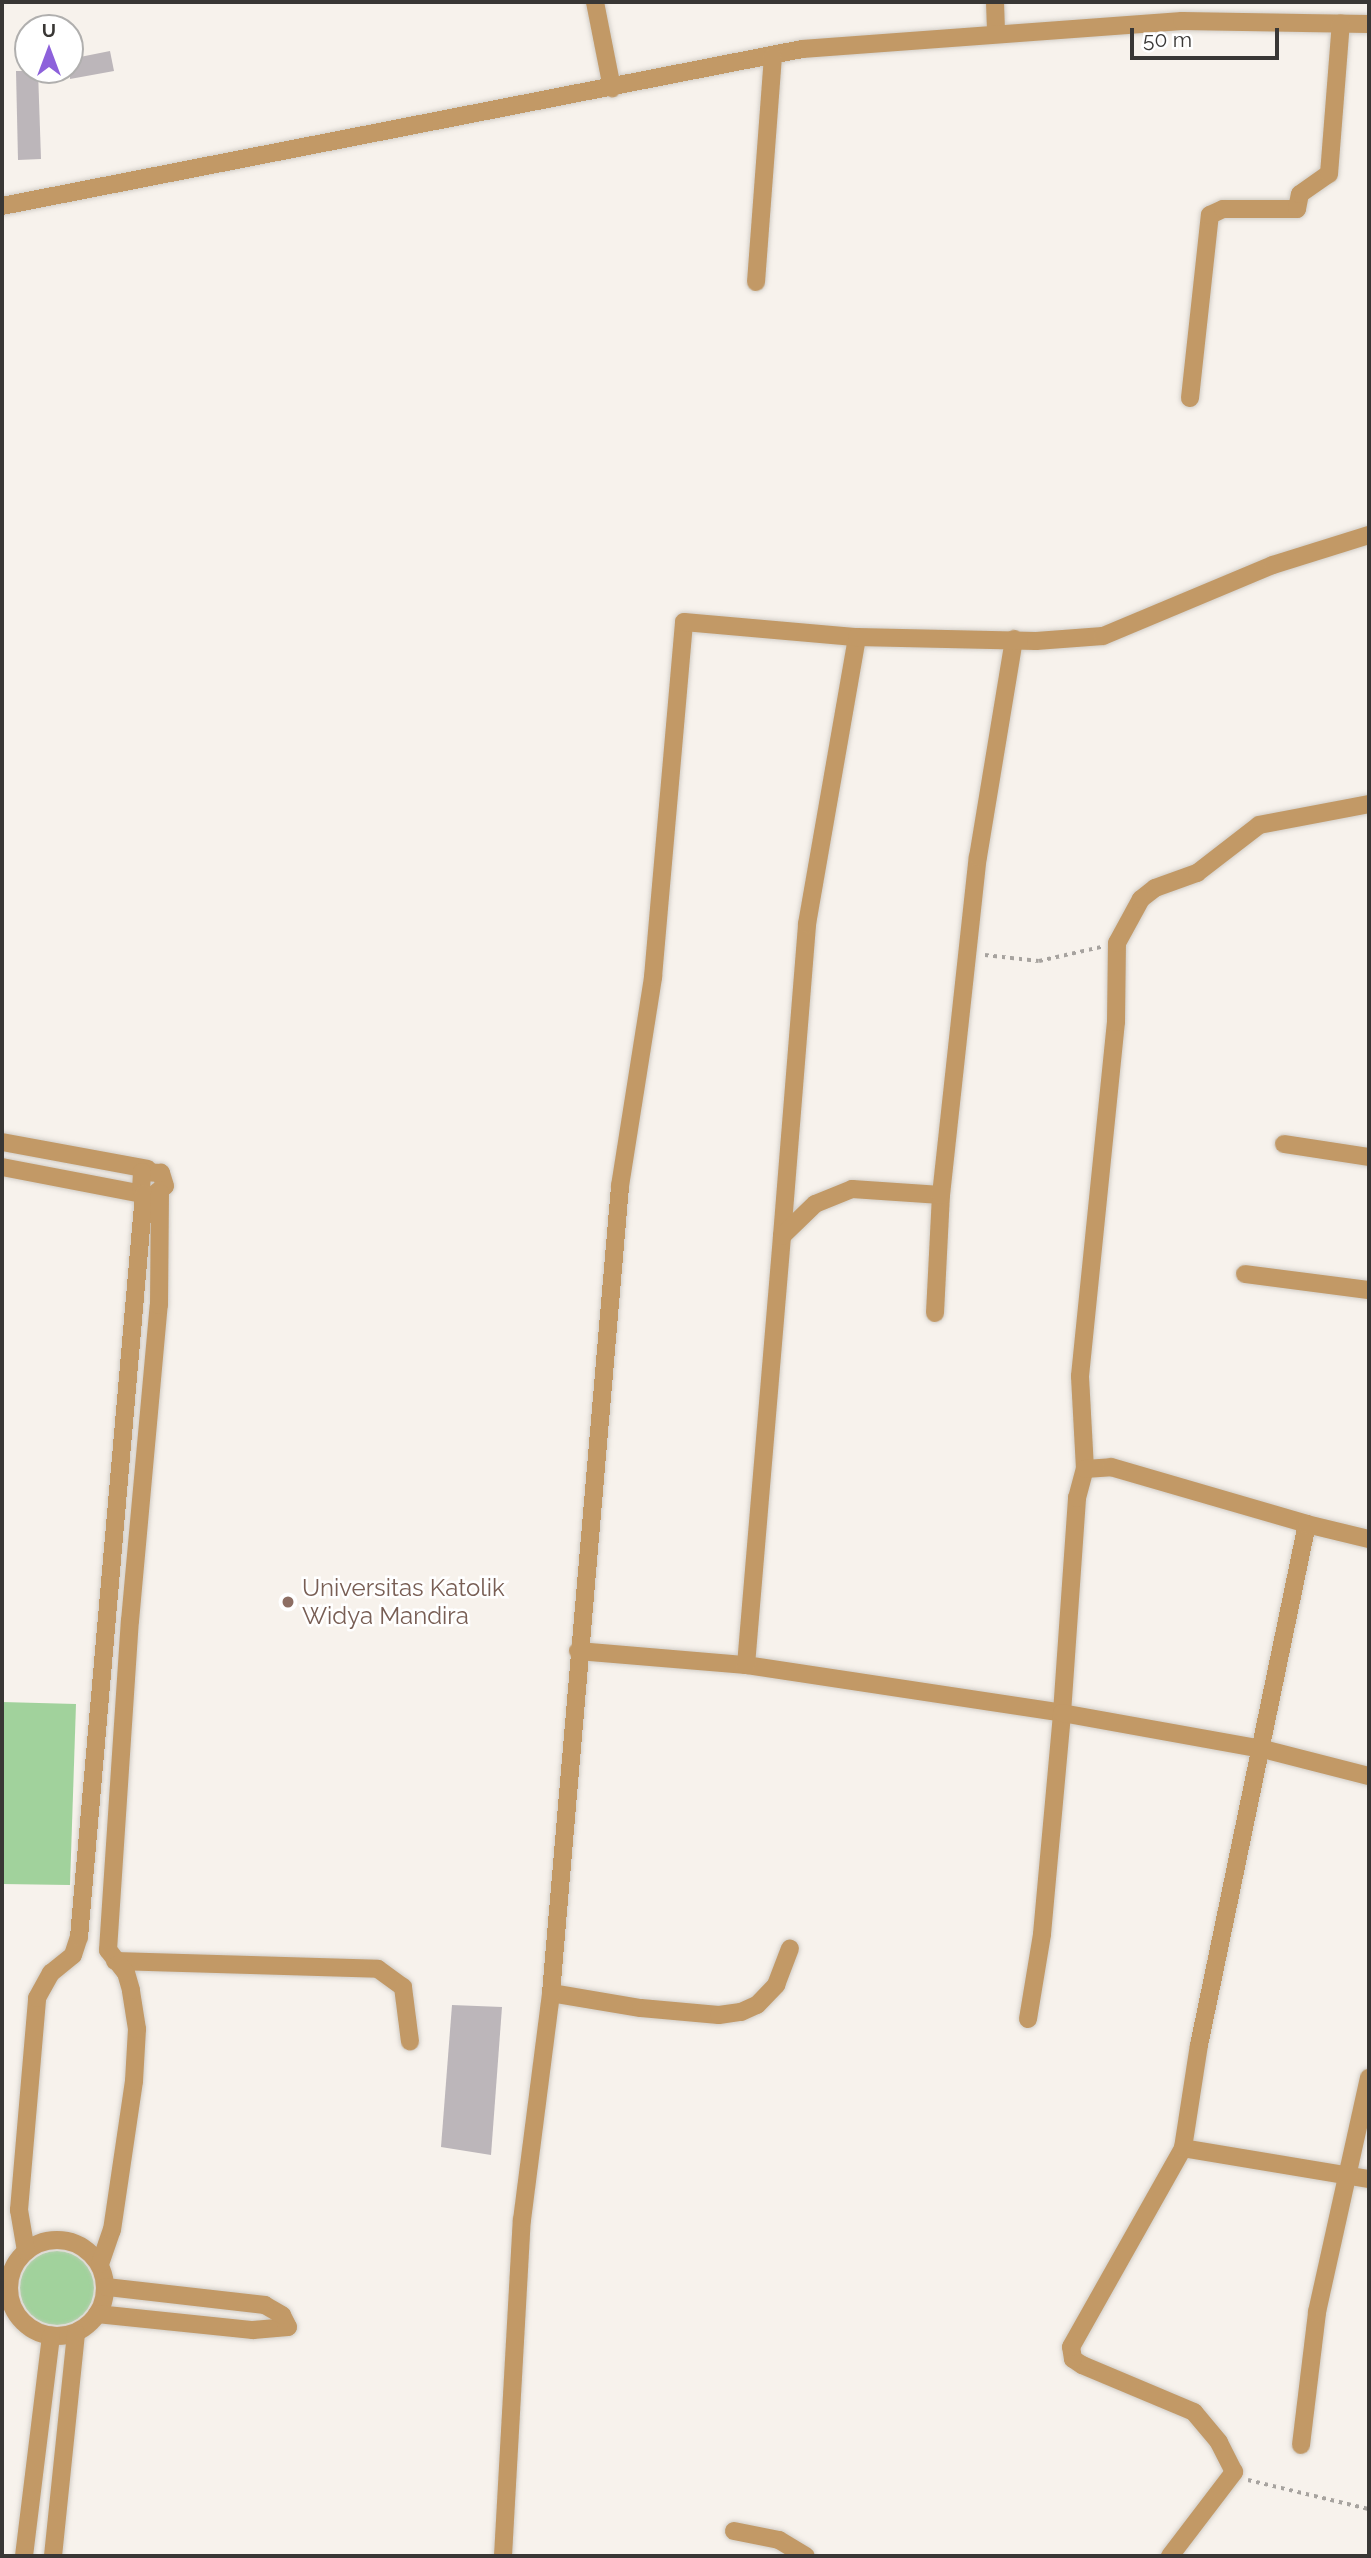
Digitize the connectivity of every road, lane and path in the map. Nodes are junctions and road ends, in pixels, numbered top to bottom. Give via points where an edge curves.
1 (595, 2) edge
2 (995, 2) edge
3 (1341, 23) junction
4 (1369, 24) edge
5 (996, 33) junction
6 (773, 57) junction
7 (612, 88) junction
8 (2, 206) edge
9 (756, 282) dead end
10 (1190, 398) dead end
11 (1369, 535) edge
12 (857, 637) junction
13 (1014, 639) junction
14 (1369, 804) edge
15 (1117, 943) junction
16 (969, 953) junction
17 (2, 1142) edge
18 (1284, 1144) dead end
19 (1369, 1157) edge
20 (2, 1167) edge
21 (148, 1192) junction
22 (942, 1195) junction
23 (782, 1236) junction
24 (1245, 1274) dead end
25 (1369, 1290) edge
26 (935, 1313) dead end
27 (1085, 1469) junction
28 (1307, 1524) junction
29 (1369, 1539) edge
30 (578, 1651) junction
31 (746, 1665) junction
32 (1062, 1713) junction
33 (1263, 1749) junction
34 (1369, 1776) edge
35 (790, 1949) dead end
36 (115, 1961) junction
37 (551, 1993) junction
38 (1028, 2019) dead end
39 (410, 2042) dead end
40 (1369, 2078) edge
41 (1183, 2148) junction
42 (1349, 2175) junction
43 (1369, 2179) edge
44 (26, 2251) junction
45 (100, 2264) junction
46 (5, 2275) edge
47 (106, 2287) junction
48 (6, 2301) edge
49 (97, 2315) junction
50 (76, 2333) junction
51 (51, 2336) junction
52 (1301, 2445) dead end
53 (33, 2454) junction
54 (60, 2457) junction
55 (1234, 2472) junction
56 (1369, 2509) edge
57 (734, 2531) dead end
58 (24, 2556) edge
59 (52, 2556) edge
60 (503, 2556) edge
61 (806, 2556) edge
62 (1170, 2556) edge

1 - 7 street
2 - 5 street
3 - 4 street
3 - 5 street via 1208,20
3 - 10 street via 1329,174 1300,194 1297,209 1223,209 1209,215
5 - 6 street via 802,49
6 - 7 street
6 - 9 street
7 - 8 street
11 - 13 street via 1273,565 1103,636
12 - 13 street
12 - 23 street via 807,924
12 - 30 street via 684,622 653,977 619,1199
13 - 16 street via 978,857
14 - 15 street via 1258,825 1197,873 1155,888 1141,899
15 - 16 path via 1039,961
15 - 27 street via 1116,1022 1080,1376
16 - 22 street
17 - 21 street via 148,1169 139,1178
18 - 19 street
20 - 21 street
21 - 36 street via 159,1305 131,1612 108,1950
21 - 44 street via 79,1937 73,1955 51,1972 37,1998 19,2210
22 - 23 street via 852,1189 815,1204
22 - 26 street
23 - 31 street
24 - 25 street
27 - 28 street via 1111,1467
27 - 32 street via 1076,1510
28 - 29 street
28 - 33 street
30 - 31 street
30 - 37 street
31 - 32 street
32 - 33 street
32 - 38 street via 1042,1934
33 - 34 street
33 - 41 street via 1197,2056
35 - 37 street via 776,1985 757,2005 741,2012 719,2015 641,2008
36 - 39 street via 378,1969 403,1987
36 - 45 street via 131,1990 137,2029 123,2171
37 - 60 street via 522,2220
40 - 42 street
41 - 42 street
41 - 55 street via 1071,2347 1073,2359 1082,2365 1194,2412 1219,2442
42 - 43 street
42 - 52 street via 1317,2312
44 - 45 street via 61,2239 84,2247
44 - 46 street
45 - 47 street
46 - 48 street
47 - 49 street
47 - 49 street via 265,2305 282,2315 288,2327 253,2330
48 - 51 street via 33,2330
49 - 50 street
50 - 51 street
50 - 54 street
51 - 53 street
53 - 54 street
53 - 58 street
54 - 59 street
55 - 56 path via 1249,2480
55 - 62 street
57 - 61 street via 779,2540

